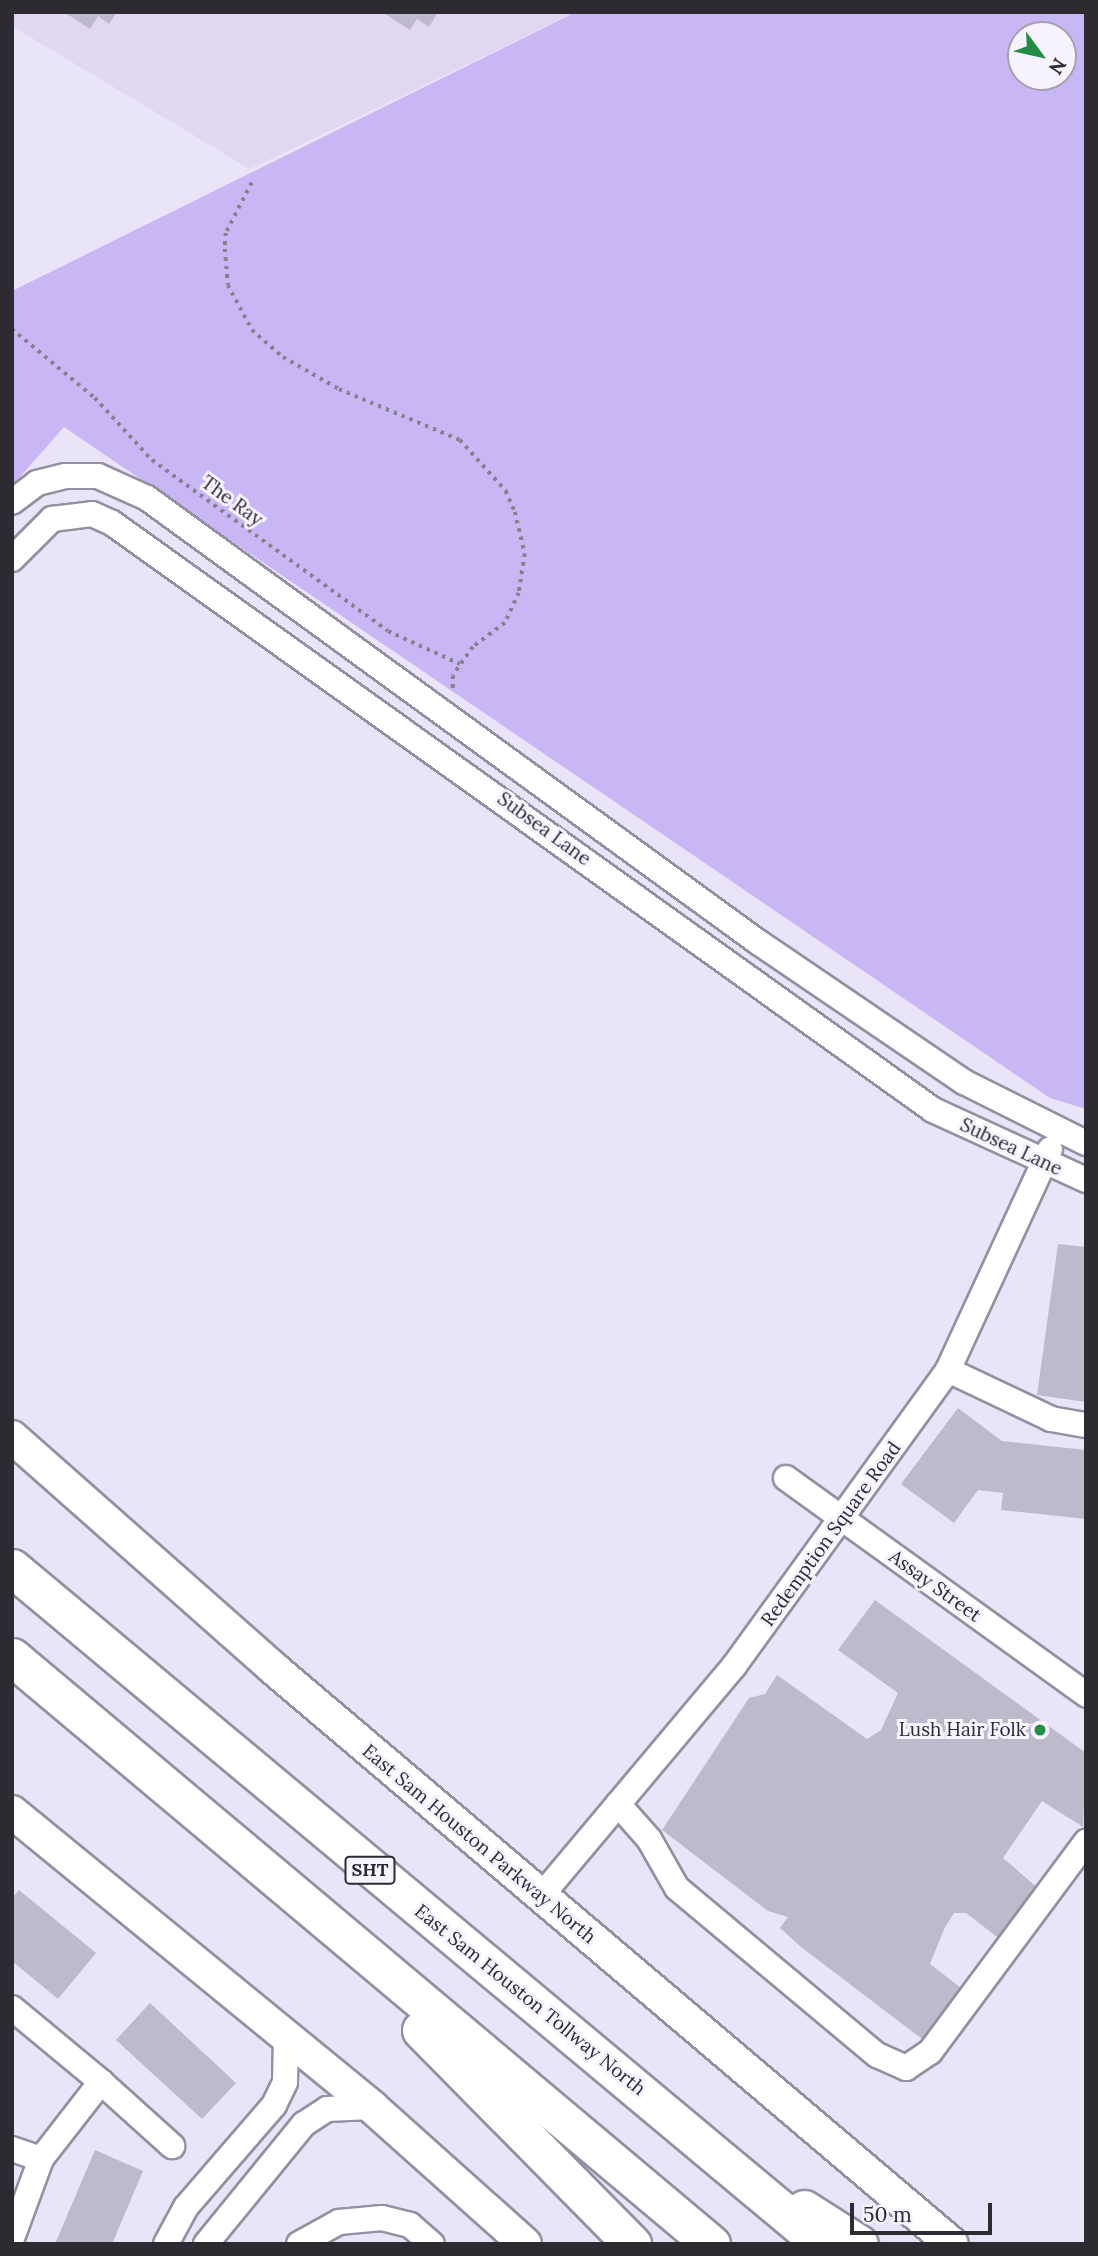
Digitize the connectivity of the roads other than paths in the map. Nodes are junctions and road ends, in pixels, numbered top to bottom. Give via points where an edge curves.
1 (12, 502) edge
2 (12, 559) edge
3 (1056, 1132) junction
4 (1086, 1143) edge
5 (1045, 1164) junction
6 (1086, 1180) edge
7 (948, 1370) junction
8 (1086, 1425) edge
9 (12, 1437) edge
10 (786, 1478) dead end
11 (843, 1519) junction
12 (12, 1568) edge
13 (12, 1657) edge
14 (1086, 1694) edge
15 (618, 1804) junction
16 (12, 1812) edge
17 (1086, 1842) edge
18 (273, 1881) junction
19 (541, 1896) junction
20 (12, 2008) edge
21 (286, 2037) junction
22 (101, 2082) junction
23 (372, 2107) junction
24 (172, 2146) dead end
25 (12, 2149) edge
26 (41, 2159) junction
27 (735, 2165) junction
28 (12, 2238) edge
29 (166, 2244) edge
30 (206, 2244) edge
31 (299, 2244) edge
32 (432, 2244) edge
33 (525, 2244) edge
34 (632, 2244) edge
35 (711, 2244) edge
36 (822, 2244) edge
37 (859, 2244) edge
38 (952, 2244) edge

1 - 3 street, Subsea Lane via 37,483 65,476 98,476 148,498 918,1051
2 - 5 street, Subsea Lane via 52,519 92,514 111,523 933,1111
3 - 4 street, Subsea Lane
3 - 5 street, Redemption Square Road
5 - 6 street, Subsea Lane
5 - 7 street, Redemption Square Road
7 - 8 street via 1051,1419
7 - 11 street, Redemption Square Road
9 - 19 main road, East Sam Houston Parkway North
10 - 11 street, Assay Street
11 - 14 street, Assay Street
11 - 15 street, Redemption Square Road via 713,1693
12 - 27 highway, East Sam Houston Tollway North / SHT via 293,1808
13 - 18 highway
15 - 17 street via 649,1839 677,1888 877,2055 906,2068 930,2052
15 - 19 street, Redemption Square Road
16 - 21 main road
18 - 34 highway
18 - 35 highway
19 - 38 main road, East Sam Houston Parkway North
20 - 22 street
21 - 23 main road
21 - 29 street via 285,2082 274,2105 186,2207
22 - 24 street
22 - 26 street
23 - 30 street via 327,2109 304,2124
23 - 33 main road
25 - 26 street
26 - 28 street
27 - 36 highway, East Sam Houston Tollway North / SHT
27 - 37 highway
31 - 32 street via 339,2222 382,2218 411,2225

